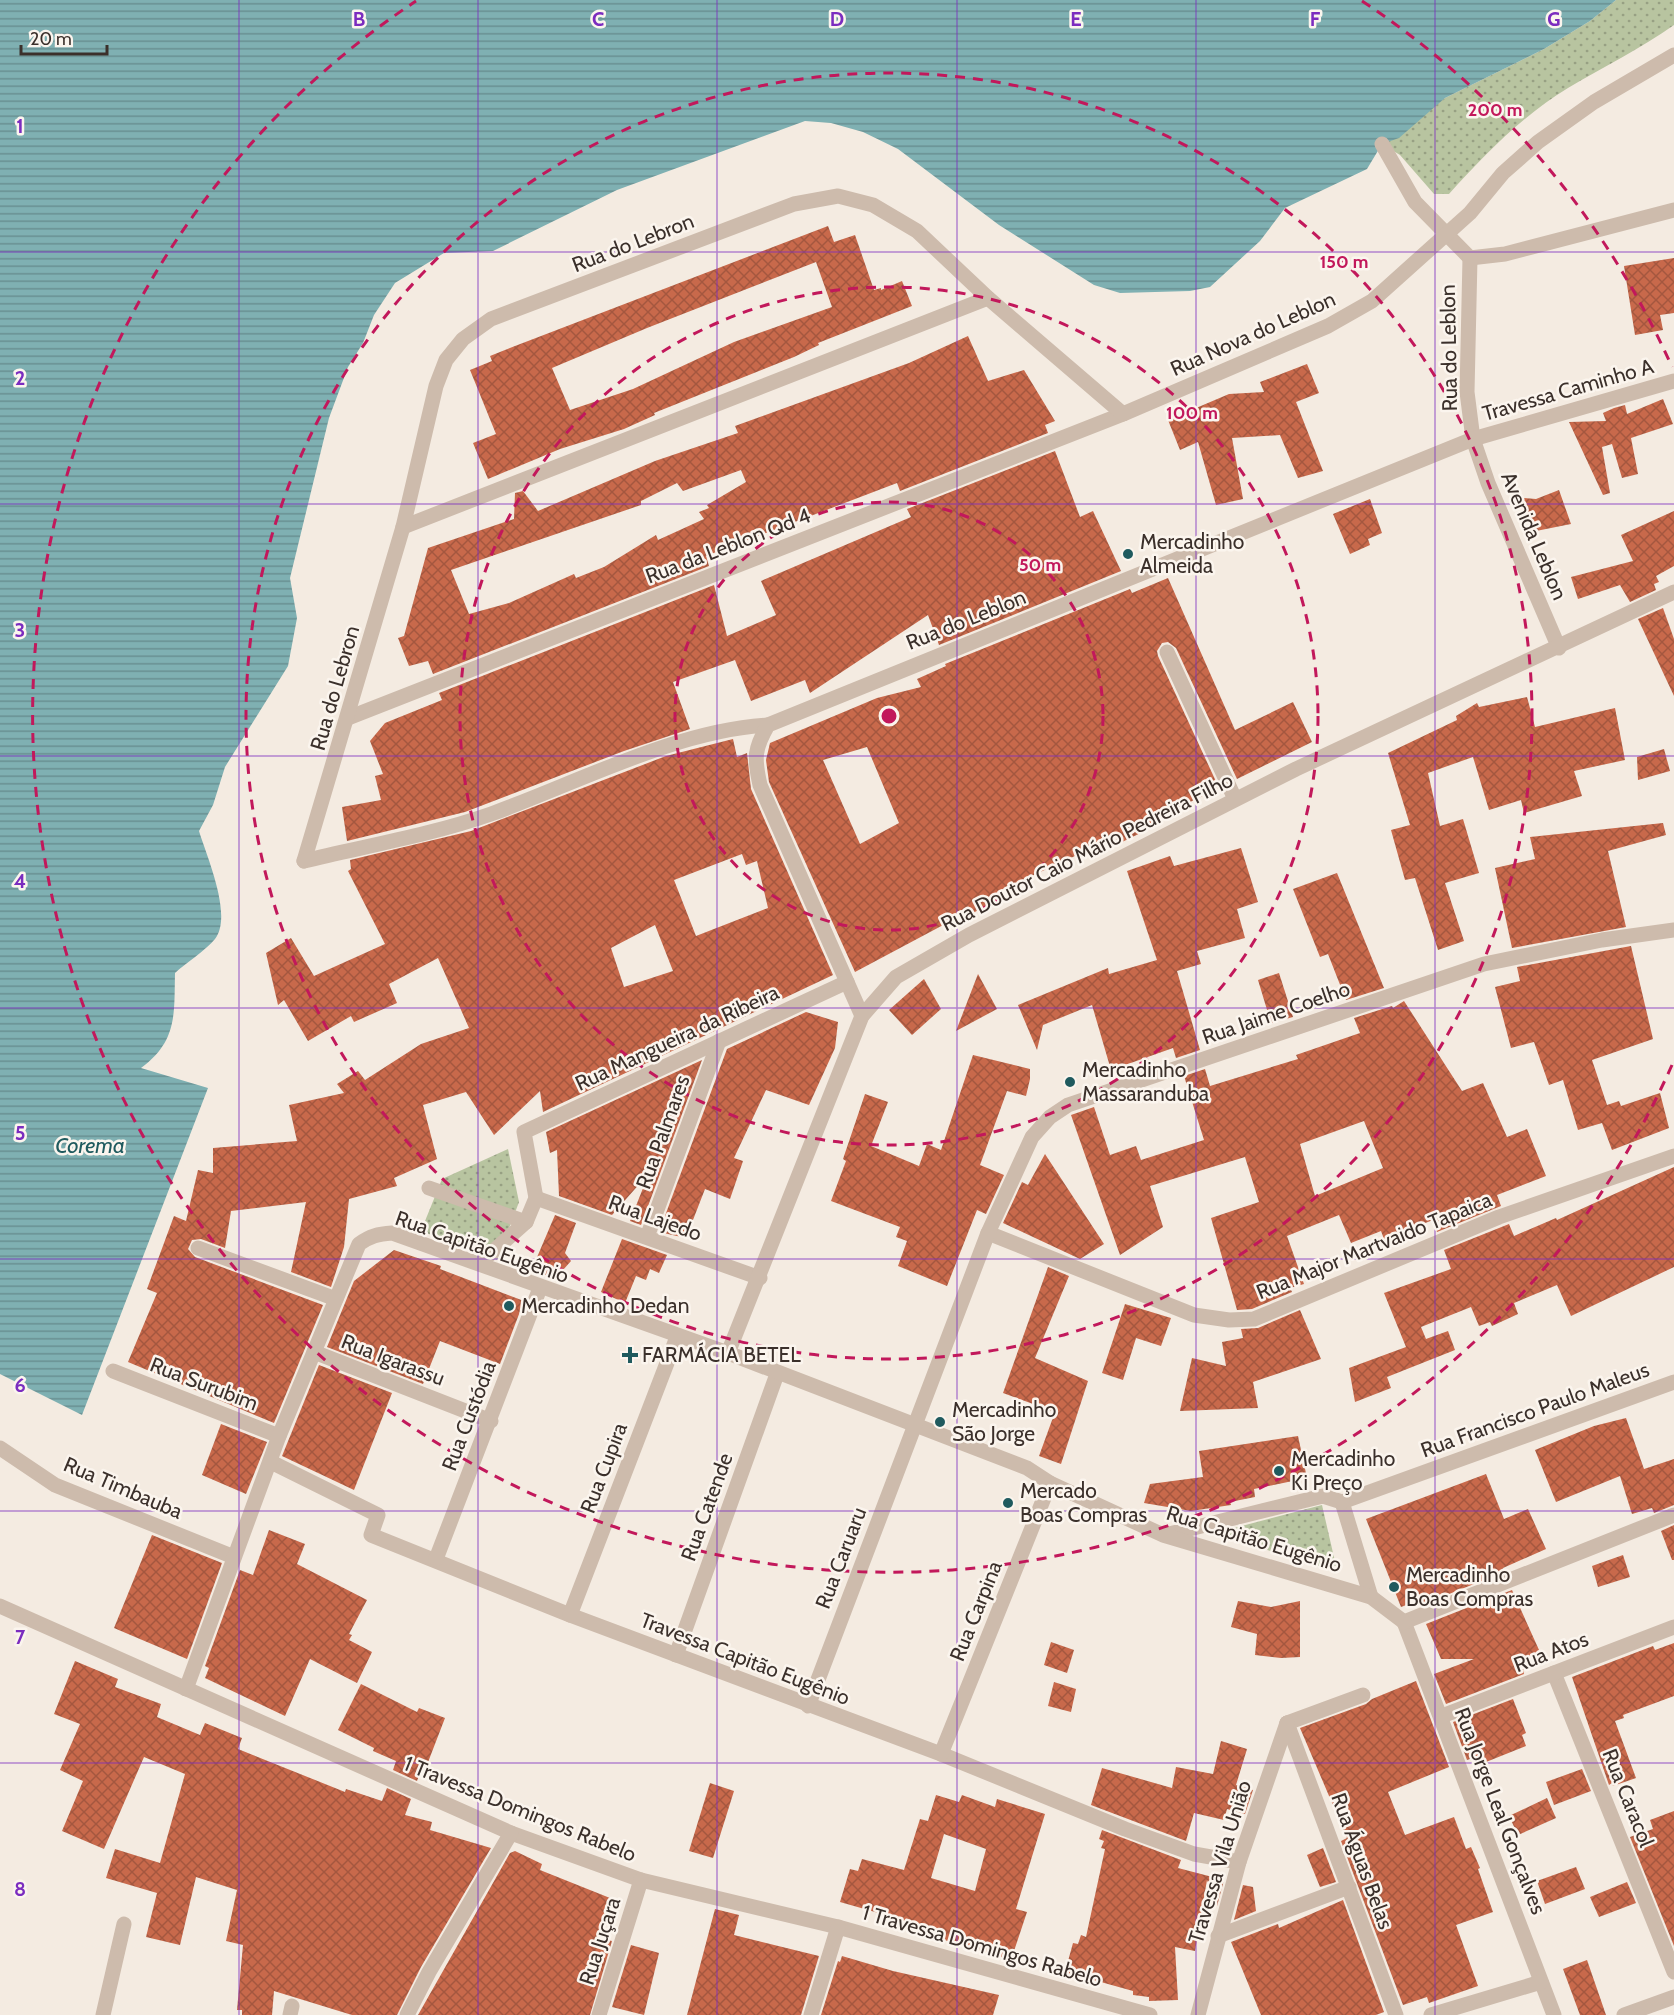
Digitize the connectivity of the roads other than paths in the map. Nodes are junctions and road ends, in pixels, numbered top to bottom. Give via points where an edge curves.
1 (1674, 55) edge
2 (1382, 144) dead end
3 (1674, 210) edge
4 (1447, 234) junction
5 (1470, 258) junction
6 (988, 298) junction
7 (1674, 381) edge
8 (1123, 414) junction
9 (1473, 439) junction
10 (403, 527) junction
11 (1674, 592) edge
12 (1559, 648) junction
13 (1167, 652) dead end
14 (348, 718) junction
15 (768, 725) junction
16 (1236, 800) junction
17 (304, 861) joint
18 (1674, 930) edge
19 (847, 982) junction
20 (862, 1016) junction
21 (719, 1041) junction
22 (1674, 1156) edge
23 (429, 1188) dead end
24 (536, 1198) junction
25 (526, 1222) junction
26 (988, 1233) junction
27 (646, 1237) junction
28 (198, 1248) dead end
29 (480, 1263) junction
30 (760, 1278) junction
31 (540, 1288) junction
32 (336, 1299) junction
33 (677, 1337) junction
34 (314, 1352) junction
35 (728, 1353) junction
36 (113, 1371) dead end
37 (777, 1374) junction
38 (1674, 1382) edge
39 (490, 1421) junction
40 (914, 1425) junction
41 (279, 1436) junction
42 (0, 1448) edge
43 (271, 1462) junction
44 (1050, 1484) junction
45 (1342, 1502) junction
46 (1674, 1515) edge
47 (1163, 1535) junction
48 (234, 1557) junction
49 (436, 1559) junction
50 (1371, 1596) junction
51 (0, 1606) edge
52 (570, 1615) junction
53 (1404, 1622) junction
54 (1674, 1628) edge
55 (676, 1655) junction
56 (1554, 1673) junction
57 (186, 1689) junction
58 (1363, 1695) dead end
59 (808, 1706) junction
60 (1442, 1716) junction
61 (1287, 1723) junction
62 (941, 1754) junction
63 (511, 1833) junction
64 (1239, 1862) junction
65 (641, 1880) junction
66 (1349, 1887) junction
67 (124, 1924) dead end
68 (838, 1927) junction
69 (1218, 1936) junction
70 (1674, 1972) edge
71 (1541, 1982) junction
72 (1674, 1996) edge
73 (103, 2015) edge
74 (407, 2015) edge
75 (599, 2015) edge
76 (811, 2015) edge
77 (1150, 2015) edge
78 (1198, 2015) edge
79 (1396, 2015) edge
80 (1431, 2015) edge
81 (1554, 2015) edge
82 (1624, 2015) edge

1 - 4 street via 1594,102 1538,142 1503,173
2 - 4 street, Rua do Leblon via 1415,202
3 - 5 street, Rua do Leblon via 1505,254
4 - 5 street, Rua do Leblon
4 - 8 street, Rua Nova do Leblon via 1372,301 1328,326
5 - 9 street, Rua do Leblon via 1467,392
6 - 8 street, Rua do Lebron
6 - 10 street
6 - 10 street, Rua do Lebron via 917,231 873,205 838,196 794,204 491,319 463,339 446,360 436,386
7 - 9 street, Travessa Caminho A
8 - 14 street, Rua da Leblon Qd 4
9 - 12 street, Avenida Leblon
9 - 15 street, Rua do Leblon
10 - 14 street, Rua do Lebron
11 - 12 street, Rua Doutor Caio Mário Pedreira Filho
12 - 16 street, Rua Doutor Caio Mário Pedreira Filho via 1452,694
13 - 16 street
14 - 17 street, Rua do Lebron
15 - 17 street, Rua do Leblon via 719,730 488,815
15 - 19 street via 758,742 754,762 760,785
16 - 20 street, Rua Doutor Caio Mário Pedreira Filho via 917,964 896,978
18 - 26 street, Rua Jaime Coelho via 1484,964 1068,1106 1050,1117 1032,1137
19 - 20 street
19 - 21 street, Rua Mangueira da Ribeira
20 - 30 street, Rua Doutor Caio Mário Pedreira Filho
21 - 24 street, Rua Mangueira da Ribeira via 524,1132
21 - 27 street, Rua Palmares
22 - 26 street, Rua Major Martvaido Tapaica via 1489,1221 1254,1319 1194,1316
23 - 25 street
24 - 25 street
24 - 27 street, Rua Lajedo
25 - 29 street
26 - 40 street, Rua Jaime Coelho
27 - 30 street, Rua Lajedo
28 - 32 street
29 - 31 street, Rua Capitão Eugênio
29 - 32 street, Rua Capitão Eugênio via 392,1233 368,1237 359,1245
30 - 35 street, Rua Doutor Caio Mário Pedreira Filho
31 - 33 street, Rua Capitão Eugênio
31 - 39 street, Rua Custódia
32 - 34 street, Rua Capitão Eugênio
33 - 35 street, Rua Capitão Eugênio
33 - 52 street, Rua Cupira
34 - 39 street, Rua Igarassu
34 - 41 street, Rua Capitão Eugênio
35 - 37 street, Rua Capitão Eugênio
36 - 41 street, Rua Surubim
37 - 40 street, Rua Capitão Eugênio
37 - 55 street, Rua Catende
38 - 45 street, Rua Francisco Paulo Maleus
39 - 49 street, Rua Custódia
40 - 44 street, Rua Capitão Eugênio via 1027,1468
40 - 59 street, Rua Caruaru
41 - 43 street, Rua Capitão Eugênio
42 - 48 street, Rua Timbauba via 56,1485
43 - 48 street, Rua Capitão Eugênio
43 - 49 street, Travessa Capitão Eugênio via 378,1515 371,1535
44 - 47 street, Rua Capitão Eugênio
44 - 62 street, Rua Carpina
45 - 47 street via 1323,1496
45 - 50 street
46 - 53 street
47 - 50 street, Rua Capitão Eugênio
48 - 57 street, Rua Capitão Eugênio
49 - 52 street, Travessa Capitão Eugênio
50 - 53 street, Rua Capitão Eugênio
51 - 57 street, 1 Travessa Domingos Rabelo
52 - 55 street, Travessa Capitão Eugênio
53 - 60 street, Rua Jorge Leal Gonçalves
54 - 56 street, Rua Atos
55 - 59 street, Travessa Capitão Eugênio
56 - 60 street, Rua Atos
56 - 70 street, Rua Caracol
57 - 63 street, 1 Travessa Domingos Rabelo
58 - 61 street
59 - 62 street, Travessa Capitão Eugênio
60 - 71 street, Rua Jorge Leal Gonçalves
61 - 64 street, Travessa Vila União
61 - 66 street, Rua Águas Belas
62 - 64 street, Travessa Capitão Eugênio via 1125,1829 1194,1854
63 - 65 street, 1 Travessa Domingos Rabelo
63 - 74 street
64 - 69 street, Travessa Vila União
65 - 68 street, 1 Travessa Domingos Rabelo
65 - 75 street, Rua Juçara
66 - 69 street
66 - 79 street, Rua Águas Belas
67 - 73 street
68 - 76 street
68 - 77 street, 1 Travessa Domingos Rabelo
69 - 78 street, Travessa Vila União
71 - 80 street
71 - 81 street, Rua Jorge Leal Gonçalves
72 - 82 street

